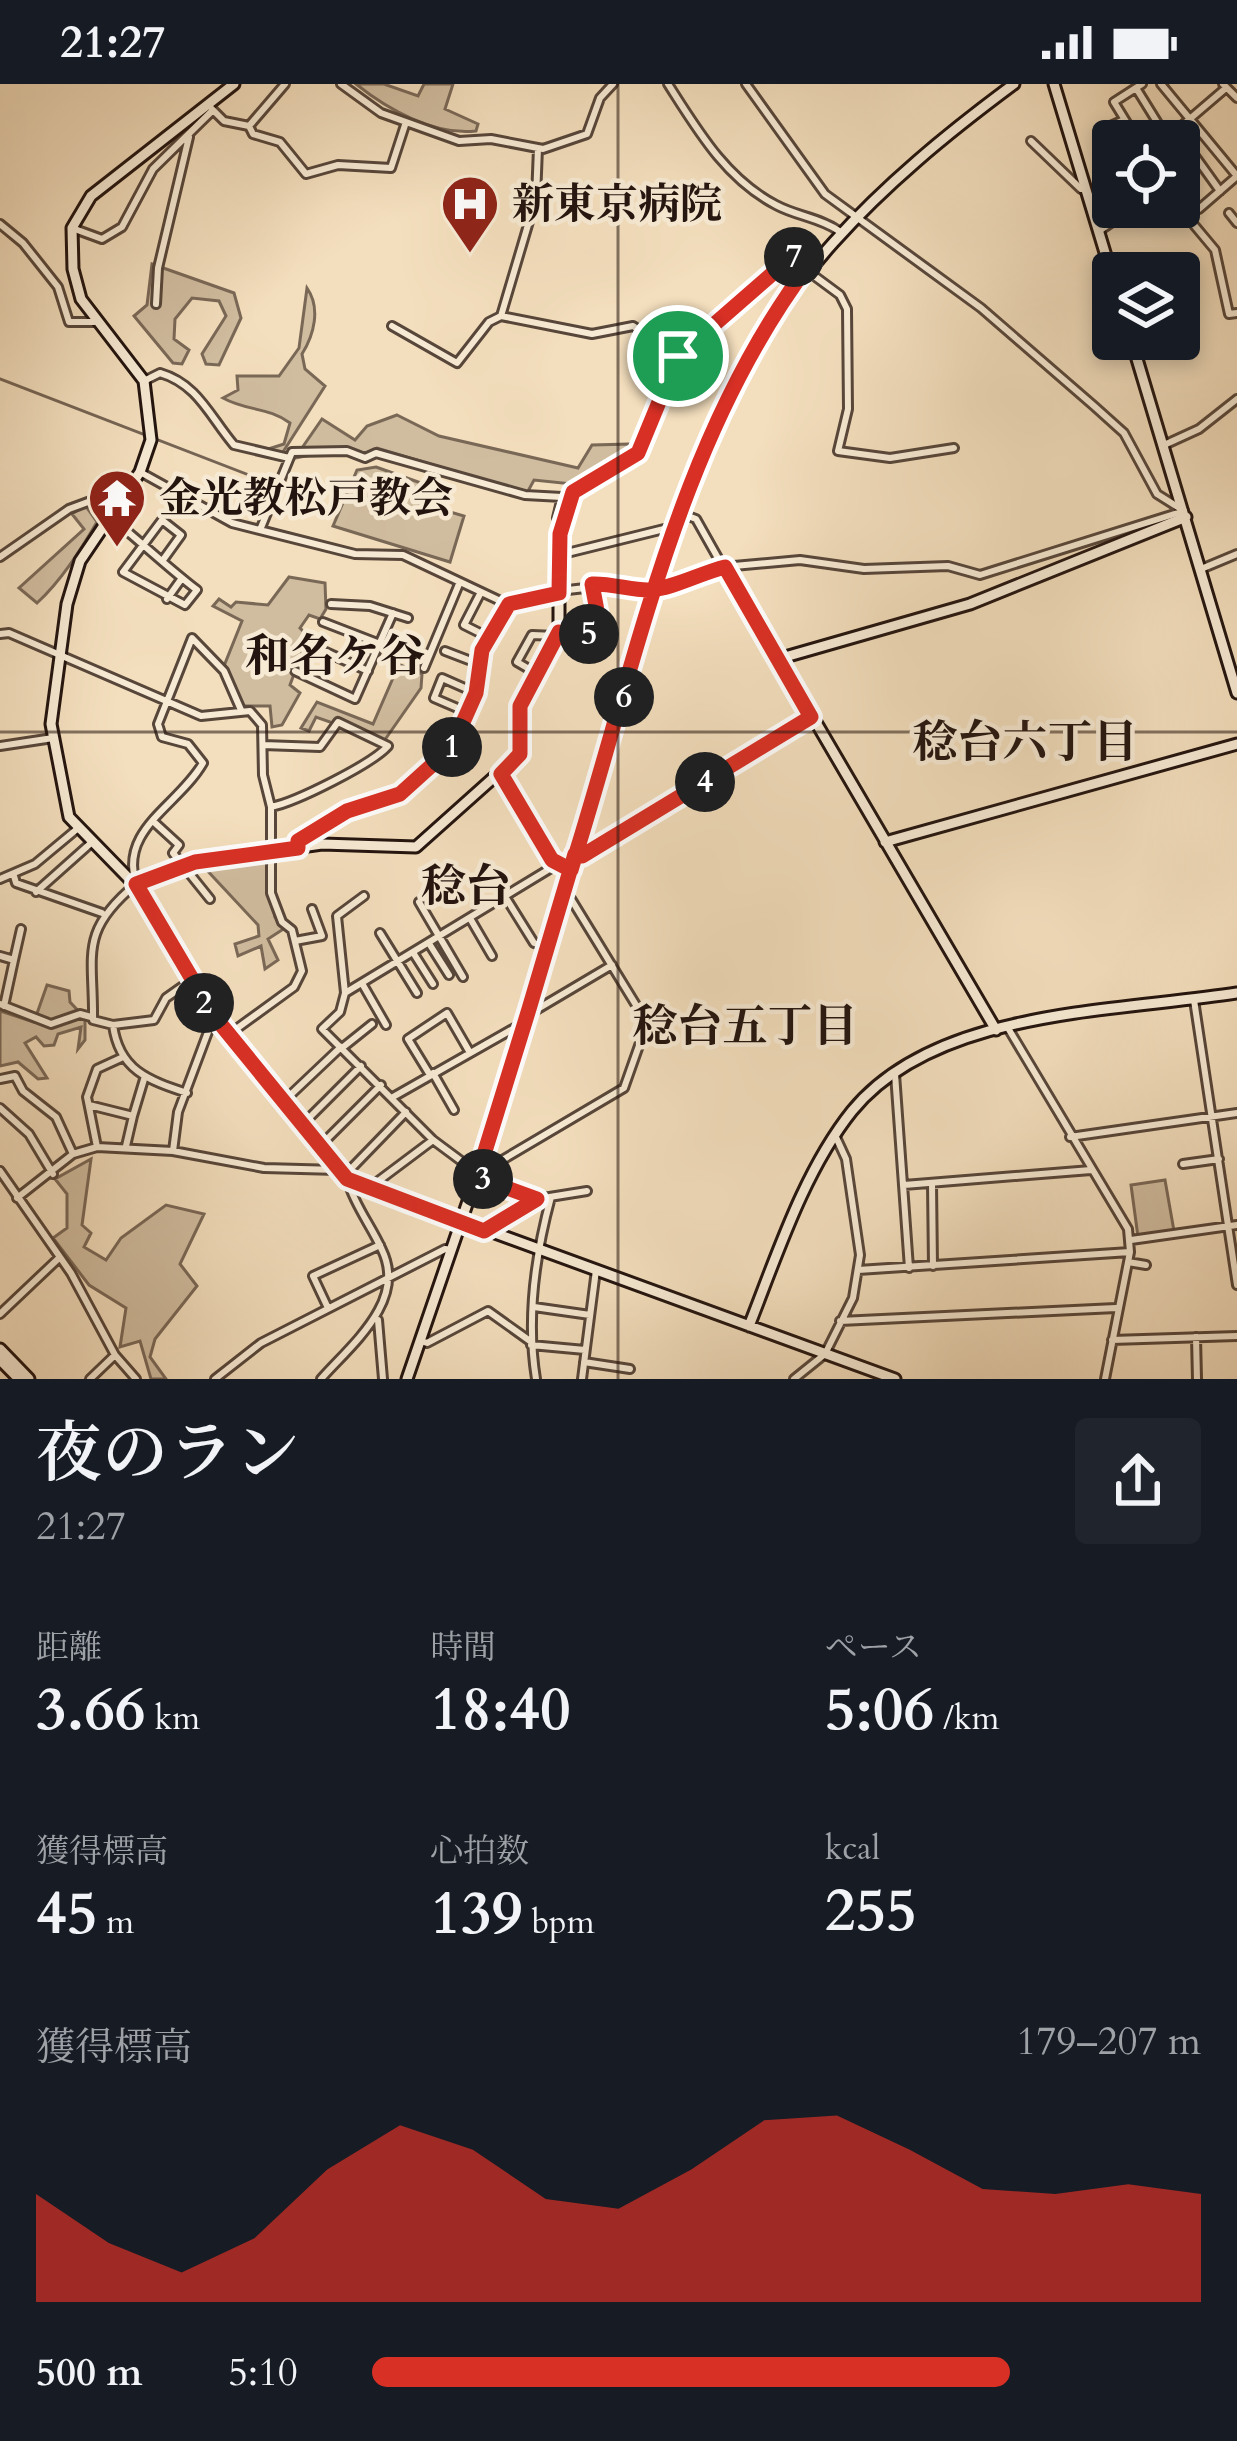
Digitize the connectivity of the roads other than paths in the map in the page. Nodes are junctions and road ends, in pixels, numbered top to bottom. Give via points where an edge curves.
1 (233, 84) edge
2 (285, 84) edge
3 (341, 84) edge
4 (614, 84) edge
5 (668, 84) edge
6 (746, 84) edge
7 (1015, 84) edge
8 (1054, 84) edge
9 (1161, 84) edge
10 (1139, 86) edge
11 (1224, 86) edge
12 (1237, 98) edge
13 (211, 107) junction
14 (1189, 118) junction
15 (1124, 119) edge
16 (1155, 120) edge
17 (405, 123) junction
18 (249, 126) junction
19 (190, 134) junction
20 (1031, 141) dead end
21 (538, 148) junction
22 (1200, 163) edge
23 (1086, 187) junction
24 (1220, 191) junction
25 (1090, 202) joint
26 (1200, 208) edge
27 (1228, 213) dead end
28 (854, 216) junction
29 (1237, 223) edge
30 (0, 224) edge
31 (1103, 228) edge
32 (1196, 228) edge
33 (72, 229) junction
34 (839, 231) junction
35 (1099, 231) junction
36 (1105, 252) edge
37 (808, 266) junction
38 (156, 304) dead end
39 (1237, 313) edge
40 (502, 316) junction
41 (94, 322) junction
42 (392, 326) dead end
43 (678, 356) junction
44 (1137, 360) edge
45 (144, 381) junction
46 (1237, 399) edge
47 (1163, 445) junction
48 (954, 448) dead end
49 (289, 458) junction
50 (140, 472) junction
51 (131, 486) junction
52 (1185, 514) junction
53 (110, 517) junction
54 (563, 520) junction
55 (260, 530) junction
56 (144, 544) junction
57 (1237, 554) edge
58 (558, 555) junction
59 (0, 557) edge
60 (164, 560) junction
61 (724, 567) junction
62 (1201, 569) junction
63 (182, 578) junction
64 (459, 584) junction
65 (592, 584) junction
66 (559, 592) junction
67 (480, 594) junction
68 (167, 599) junction
69 (332, 604) dead end
70 (509, 604) junction
71 (393, 613) junction
72 (408, 618) dead end
73 (323, 622) dead end
74 (0, 634) edge
75 (558, 634) junction
76 (488, 637) junction
77 (308, 644) dead end
78 (380, 644) junction
79 (445, 651) dead end
80 (61, 656) junction
81 (778, 659) junction
82 (478, 664) junction
83 (424, 668) dead end
84 (295, 671) dead end
85 (368, 671) junction
86 (539, 674) junction
87 (476, 693) junction
88 (1237, 693) edge
89 (170, 701) junction
90 (241, 710) junction
91 (469, 713) junction
92 (811, 717) junction
93 (53, 738) junction
94 (1237, 744) edge
95 (263, 745) junction
96 (0, 746) edge
97 (501, 774) junction
98 (271, 807) junction
99 (155, 823) junction
100 (77, 829) junction
101 (885, 842) junction
102 (91, 843) junction
103 (298, 848) junction
104 (270, 853) junction
105 (575, 854) junction
106 (556, 865) junction
107 (182, 866) junction
108 (571, 870) junction
109 (14, 876) junction
110 (0, 879) edge
111 (136, 884) junction
112 (36, 892) junction
113 (364, 896) dead end
114 (563, 896) junction
115 (210, 898) dead end
116 (506, 898) junction
117 (419, 902) dead end
118 (312, 909) dead end
119 (102, 913) junction
120 (471, 920) junction
121 (21, 929) dead end
122 (380, 933) dead end
123 (439, 939) junction
124 (295, 941) junction
125 (430, 945) junction
126 (547, 947) junction
127 (414, 954) junction
128 (0, 956) edge
129 (492, 956) dead end
130 (14, 960) junction
131 (398, 964) junction
132 (612, 965) junction
133 (449, 975) dead end
134 (463, 977) dead end
135 (190, 981) junction
136 (363, 985) junction
137 (434, 985) dead end
138 (345, 993) junction
139 (418, 993) dead end
140 (1237, 993) edge
141 (1194, 1000) junction
142 (2, 1005) edge
143 (529, 1009) junction
144 (214, 1016) junction
145 (91, 1017) junction
146 (525, 1022) junction
147 (372, 1024) dead end
148 (113, 1025) junction
149 (386, 1025) dead end
150 (1002, 1029) junction
151 (228, 1035) junction
152 (342, 1047) junction
153 (469, 1051) junction
154 (121, 1058) junction
155 (361, 1066) junction
156 (895, 1072) junction
157 (431, 1074) junction
158 (145, 1076) junction
159 (0, 1079) edge
160 (381, 1085) junction
161 (187, 1094) junction
162 (393, 1097) junction
163 (282, 1103) junction
164 (89, 1105) junction
165 (0, 1108) edge
166 (454, 1111) dead end
167 (406, 1112) junction
168 (1237, 1113) edge
169 (133, 1116) junction
170 (1213, 1117) junction
171 (301, 1126) junction
172 (835, 1136) junction
173 (1070, 1137) junction
174 (434, 1140) junction
175 (126, 1146) junction
176 (97, 1147) junction
177 (319, 1148) junction
178 (172, 1151) junction
179 (74, 1154) junction
180 (1219, 1159) junction
181 (1183, 1164) dead end
182 (1091, 1170) junction
183 (0, 1171) edge
184 (478, 1172) junction
185 (53, 1174) junction
186 (343, 1175) junction
187 (932, 1183) junction
188 (904, 1185) junction
189 (368, 1188) junction
190 (587, 1191) dead end
191 (551, 1196) junction
192 (17, 1198) junction
193 (537, 1199) junction
194 (461, 1223) junction
195 (1232, 1226) edge
196 (484, 1231) junction
197 (1131, 1240) junction
198 (380, 1245) junction
199 (452, 1250) junction
200 (536, 1250) junction
201 (1129, 1257) junction
202 (59, 1258) junction
203 (1146, 1264) dead end
204 (933, 1266) junction
205 (909, 1268) junction
206 (596, 1270) junction
207 (858, 1270) junction
208 (388, 1279) junction
209 (1237, 1285) edge
210 (533, 1307) junction
211 (328, 1308) junction
212 (1116, 1308) junction
213 (0, 1314) edge
214 (590, 1315) junction
215 (378, 1316) junction
216 (840, 1321) junction
217 (749, 1326) junction
218 (1237, 1336) edge
219 (1196, 1337) junction
220 (1112, 1340) junction
221 (421, 1341) junction
222 (531, 1343) junction
223 (0, 1349) edge
224 (585, 1350) junction
225 (825, 1354) junction
226 (115, 1355) junction
227 (0, 1360) edge
228 (584, 1362) junction
229 (880, 1376) edge
230 (19, 1379) edge
231 (29, 1379) edge
232 (90, 1379) edge
233 (136, 1379) edge
234 (214, 1379) edge
235 (321, 1379) edge
236 (383, 1379) edge
237 (407, 1379) edge
238 (536, 1379) edge
239 (582, 1379) edge
240 (624, 1379) edge
241 (794, 1379) edge
242 (895, 1379) edge
243 (1105, 1379) edge
244 (1197, 1379) edge

1 - 13 street
2 - 18 street
3 - 17 street
4 - 21 street via 587,134
5 - 34 street via 743,183
6 - 28 street via 815,182
7 - 28 street
8 - 23 street
9 - 14 street
10 - 15 street via 1114,101
10 - 16 street
11 - 12 street
11 - 14 street
13 - 18 street via 231,124
13 - 19 street
13 - 33 street via 91,196
14 - 24 street via 1237,176
17 - 18 street via 391,169 338,166 306,174 280,142
17 - 21 street via 459,142
19 - 33 street via 152,169 122,227 102,238
19 - 38 street
20 - 23 street
21 - 40 street via 536,198
22 - 24 street
23 - 25 street
24 - 26 street
25 - 35 street
27 - 29 street
28 - 34 street
28 - 52 street via 981,308 1124,433 1157,494
30 - 41 street via 58,287 69,322
31 - 35 street
32 - 39 street via 1215,250 1229,314
33 - 41 street via 76,285
34 - 37 street
35 - 36 street
37 - 43 street via 788,260
37 - 48 street via 847,308 848,409 838,451 890,458
37 - 105 street, bridge via 745,360 705,444
40 - 42 street via 457,363
40 - 43 street via 592,334 633,326
41 - 45 street
43 - 54 street via 644,446 578,485
44 - 47 street
45 - 49 street via 160,373 176,378 234,446
45 - 50 street via 151,440
46 - 47 street
47 - 52 street
49 - 54 street via 347,452 417,461 525,495 562,497
49 - 55 street
50 - 51 street
50 - 55 street via 221,519
51 - 53 street
51 - 59 street via 69,509
52 - 61 street via 980,575 938,565 864,569 800,560
52 - 62 street
52 - 81 street via 970,604
53 - 56 street
53 - 80 street via 80,561
54 - 58 street
55 - 64 street via 355,554 389,551
56 - 60 street
56 - 60 street via 162,520 181,535
56 - 68 street via 123,572
57 - 62 street
58 - 61 street via 688,516
58 - 66 street
60 - 63 street
61 - 65 street via 649,590
61 - 81 street
62 - 88 street
63 - 68 street
63 - 68 street via 197,590 185,605
64 - 67 street
64 - 83 street
65 - 66 street
65 - 75 street via 601,632
66 - 70 street
66 - 75 street
67 - 70 street
67 - 76 street via 464,626
69 - 71 street
70 - 76 street
71 - 72 street
71 - 78 street
73 - 78 street
74 - 80 street
75 - 86 street
75 - 86 street via 532,634 517,662
76 - 82 street
77 - 85 street
78 - 85 street
79 - 82 street
80 - 89 street
80 - 93 street
81 - 92 street
82 - 87 street
84 - 85 street via 356,699
86 - 97 street via 520,706 520,754
87 - 91 street
87 - 91 street via 442,678 434,698
89 - 90 street via 207,717
89 - 90 street via 192,638 224,671
89 - 99 street via 158,721 162,737 188,744 203,763
90 - 95 street via 262,725
91 - 103 street via 452,747 408,788 347,811
92 - 101 street
92 - 105 street
93 - 96 street
93 - 100 street via 64,809
94 - 101 street
95 - 98 street
95 - 98 street via 320,747 338,722 388,746 359,771
97 - 103 street via 416,847
97 - 106 street
98 - 104 street
99 - 107 street via 179,844 173,853
99 - 111 street via 134,843
100 - 102 street
100 - 109 street
101 - 150 street
102 - 111 street
102 - 112 street
103 - 104 street
104 - 107 street
104 - 124 street via 271,893
105 - 108 street
106 - 108 street
106 - 116 street
107 - 111 street
107 - 115 street
108 - 114 street
109 - 110 street
109 - 112 street
111 - 119 street
111 - 135 street
112 - 119 street
113 - 138 street via 338,916
114 - 126 street
114 - 132 street
116 - 120 street
116 - 126 street via 534,943
117 - 123 street
118 - 124 street via 322,936
119 - 145 street via 88,956 97,998
120 - 123 street
120 - 129 street
121 - 130 street
122 - 131 street
123 - 125 street
123 - 134 street
124 - 151 street via 300,981
125 - 127 street
125 - 133 street
126 - 143 street
127 - 131 street
127 - 137 street
128 - 130 street
130 - 142 street
131 - 136 street
131 - 139 street
132 - 143 street
132 - 184 street via 647,1023 624,1088
135 - 144 street
135 - 148 street via 166,998 154,1020
136 - 138 street
136 - 149 street
138 - 152 street via 340,1012 322,1029
140 - 141 street
141 - 150 street
141 - 170 street
142 - 145 street via 51,1024
143 - 146 street
144 - 151 street
144 - 161 street
145 - 148 street
146 - 153 street
146 - 184 street
147 - 152 street
148 - 154 street
150 - 156 street via 938,1047
150 - 173 street
151 - 163 street
152 - 155 street
152 - 163 street
153 - 157 street
153 - 157 street via 447,1013 408,1040
154 - 158 street
154 - 164 street via 97,1069
155 - 160 street
155 - 171 street
156 - 172 street
156 - 188 street
157 - 162 street
157 - 166 street
158 - 161 street
158 - 169 street
159 - 179 street via 15,1076 56,1117
160 - 162 street
160 - 177 street
161 - 178 street
162 - 167 street
163 - 171 street
164 - 169 street
164 - 176 street
165 - 185 street via 29,1134
167 - 174 street
167 - 186 street
168 - 170 street
169 - 175 street
170 - 173 street
170 - 180 street
171 - 177 street
172 - 207 street via 846,1159
172 - 217 street
173 - 182 street
174 - 184 street
174 - 189 street
175 - 176 street
175 - 178 street
176 - 179 street
177 - 186 street
178 - 186 street
179 - 185 street
180 - 181 street
180 - 195 street
182 - 187 street
182 - 197 street
183 - 192 street
184 - 193 street
184 - 194 street
185 - 192 street
186 - 189 street
186 - 198 street
187 - 188 street
187 - 204 street
188 - 205 street
189 - 194 street
190 - 191 street
191 - 193 street
191 - 200 street
192 - 202 street
193 - 196 street
194 - 196 street
194 - 199 street
195 - 197 street
195 - 209 street
196 - 200 street
197 - 201 street
198 - 208 street
198 - 211 street via 314,1276
199 - 208 street
199 - 221 street
200 - 206 street
200 - 210 street
201 - 203 street
201 - 204 street
201 - 212 street
202 - 213 street
202 - 226 street
204 - 205 street
205 - 207 street
206 - 214 street
206 - 217 street
207 - 216 street
208 - 211 street
208 - 215 street
210 - 214 street
210 - 222 street
211 - 234 street via 244,1353
212 - 216 street
212 - 220 street
214 - 224 street
215 - 235 street
215 - 236 street
216 - 225 street
217 - 225 street
218 - 219 street
219 - 220 street
219 - 244 street
220 - 243 street
221 - 222 street via 488,1311
221 - 237 street
222 - 224 street
222 - 238 street
223 - 231 street
224 - 228 street
225 - 229 street
225 - 241 street
226 - 232 street
226 - 233 street
227 - 230 street
228 - 239 street
228 - 240 street via 628,1368
229 - 242 street

